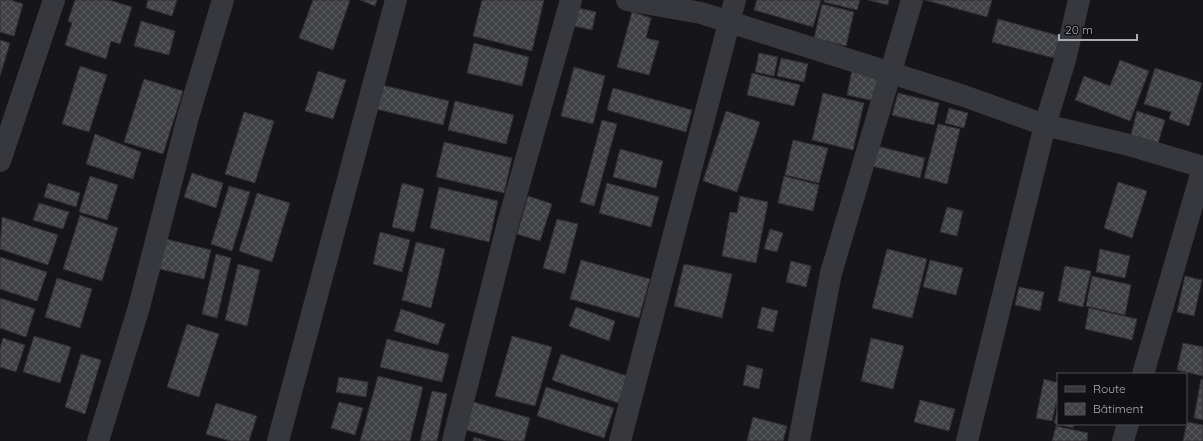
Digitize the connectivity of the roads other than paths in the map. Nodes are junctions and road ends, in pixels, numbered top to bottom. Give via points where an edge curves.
1 (54, 0) edge
2 (223, 0) edge
3 (396, 0) edge
4 (571, 0) edge
5 (627, 0) edge
6 (735, 0) edge
7 (912, 0) edge
8 (1079, 0) edge
9 (729, 23) junction
10 (890, 73) junction
11 (1045, 126) junction
12 (0, 161) edge
13 (1203, 168) edge
14 (1143, 373) edge
15 (1128, 425) edge
16 (98, 441) edge
17 (278, 441) edge
18 (453, 441) edge
19 (620, 441) edge
20 (799, 441) edge
21 (967, 441) edge
22 (1123, 441) edge

1 - 12 street
2 - 16 street via 188,117 139,307
3 - 17 street
4 - 18 street via 508,223
5 - 9 street via 701,13
6 - 9 street
7 - 10 street
8 - 11 street via 1065,60
9 - 10 street
9 - 19 street
10 - 11 street via 964,96
10 - 20 street via 831,274
11 - 13 street via 1129,145
11 - 21 street
13 - 14 street
15 - 22 street

